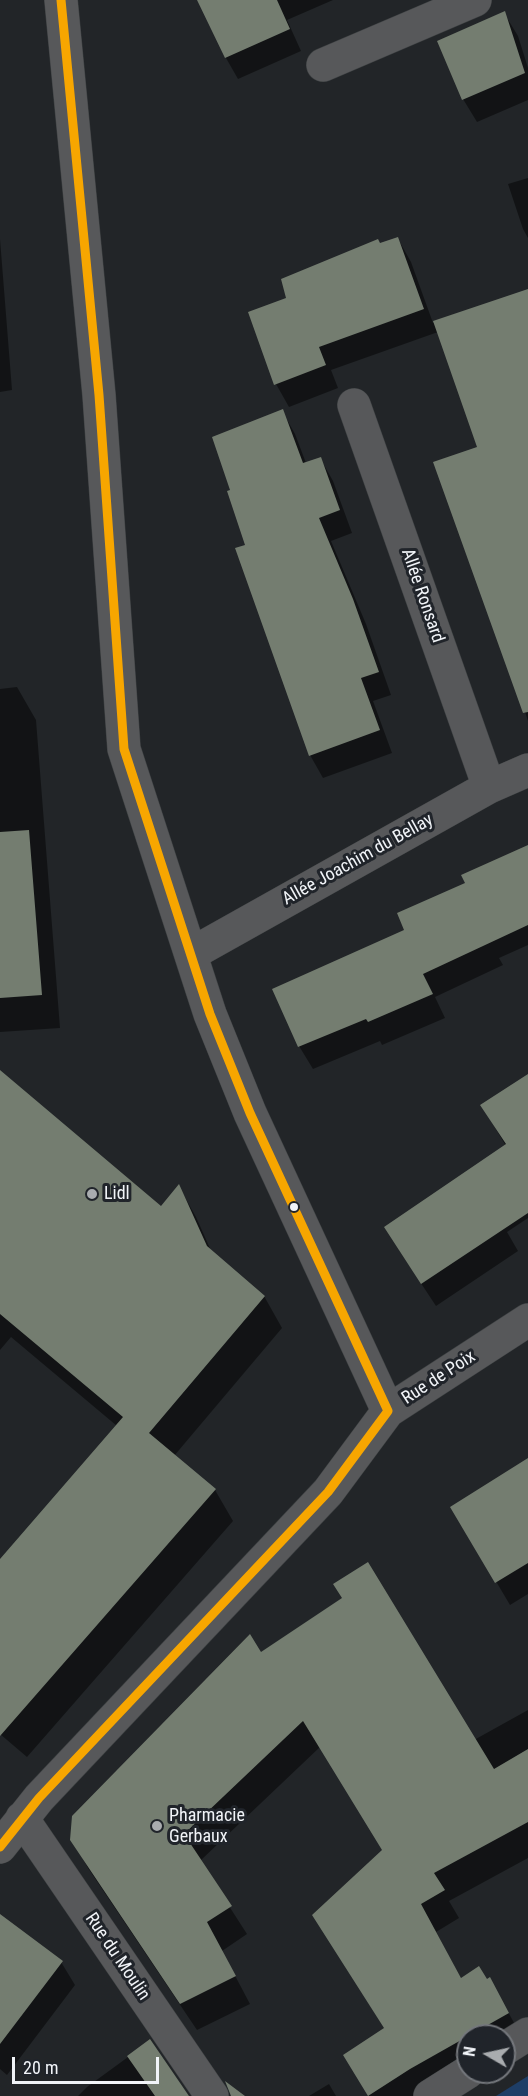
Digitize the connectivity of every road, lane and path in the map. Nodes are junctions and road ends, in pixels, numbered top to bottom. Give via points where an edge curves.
1 (61, 0) edge
2 (475, 0) edge
3 (323, 65) dead end
4 (354, 405) dead end
5 (528, 770) edge
6 (489, 787) junction
7 (191, 954) junction
8 (528, 1320) edge
9 (388, 1411) junction
10 (22, 1818) junction
11 (0, 1847) edge
12 (456, 2080) edge
13 (212, 2096) edge
14 (430, 2096) edge

1 - 7 street via 99,395 124,748
2 - 3 street
4 - 6 street, Allée Ronsard
5 - 6 street, Allée Joachim du Bellay
6 - 7 street, Allée Joachim du Bellay
7 - 9 street via 210,1014 250,1113
8 - 9 street, Rue de Poix
9 - 10 street, Rue de Poix via 328,1492
10 - 11 street, Rue de Poix
10 - 13 street, Rue du Moulin
12 - 14 street

